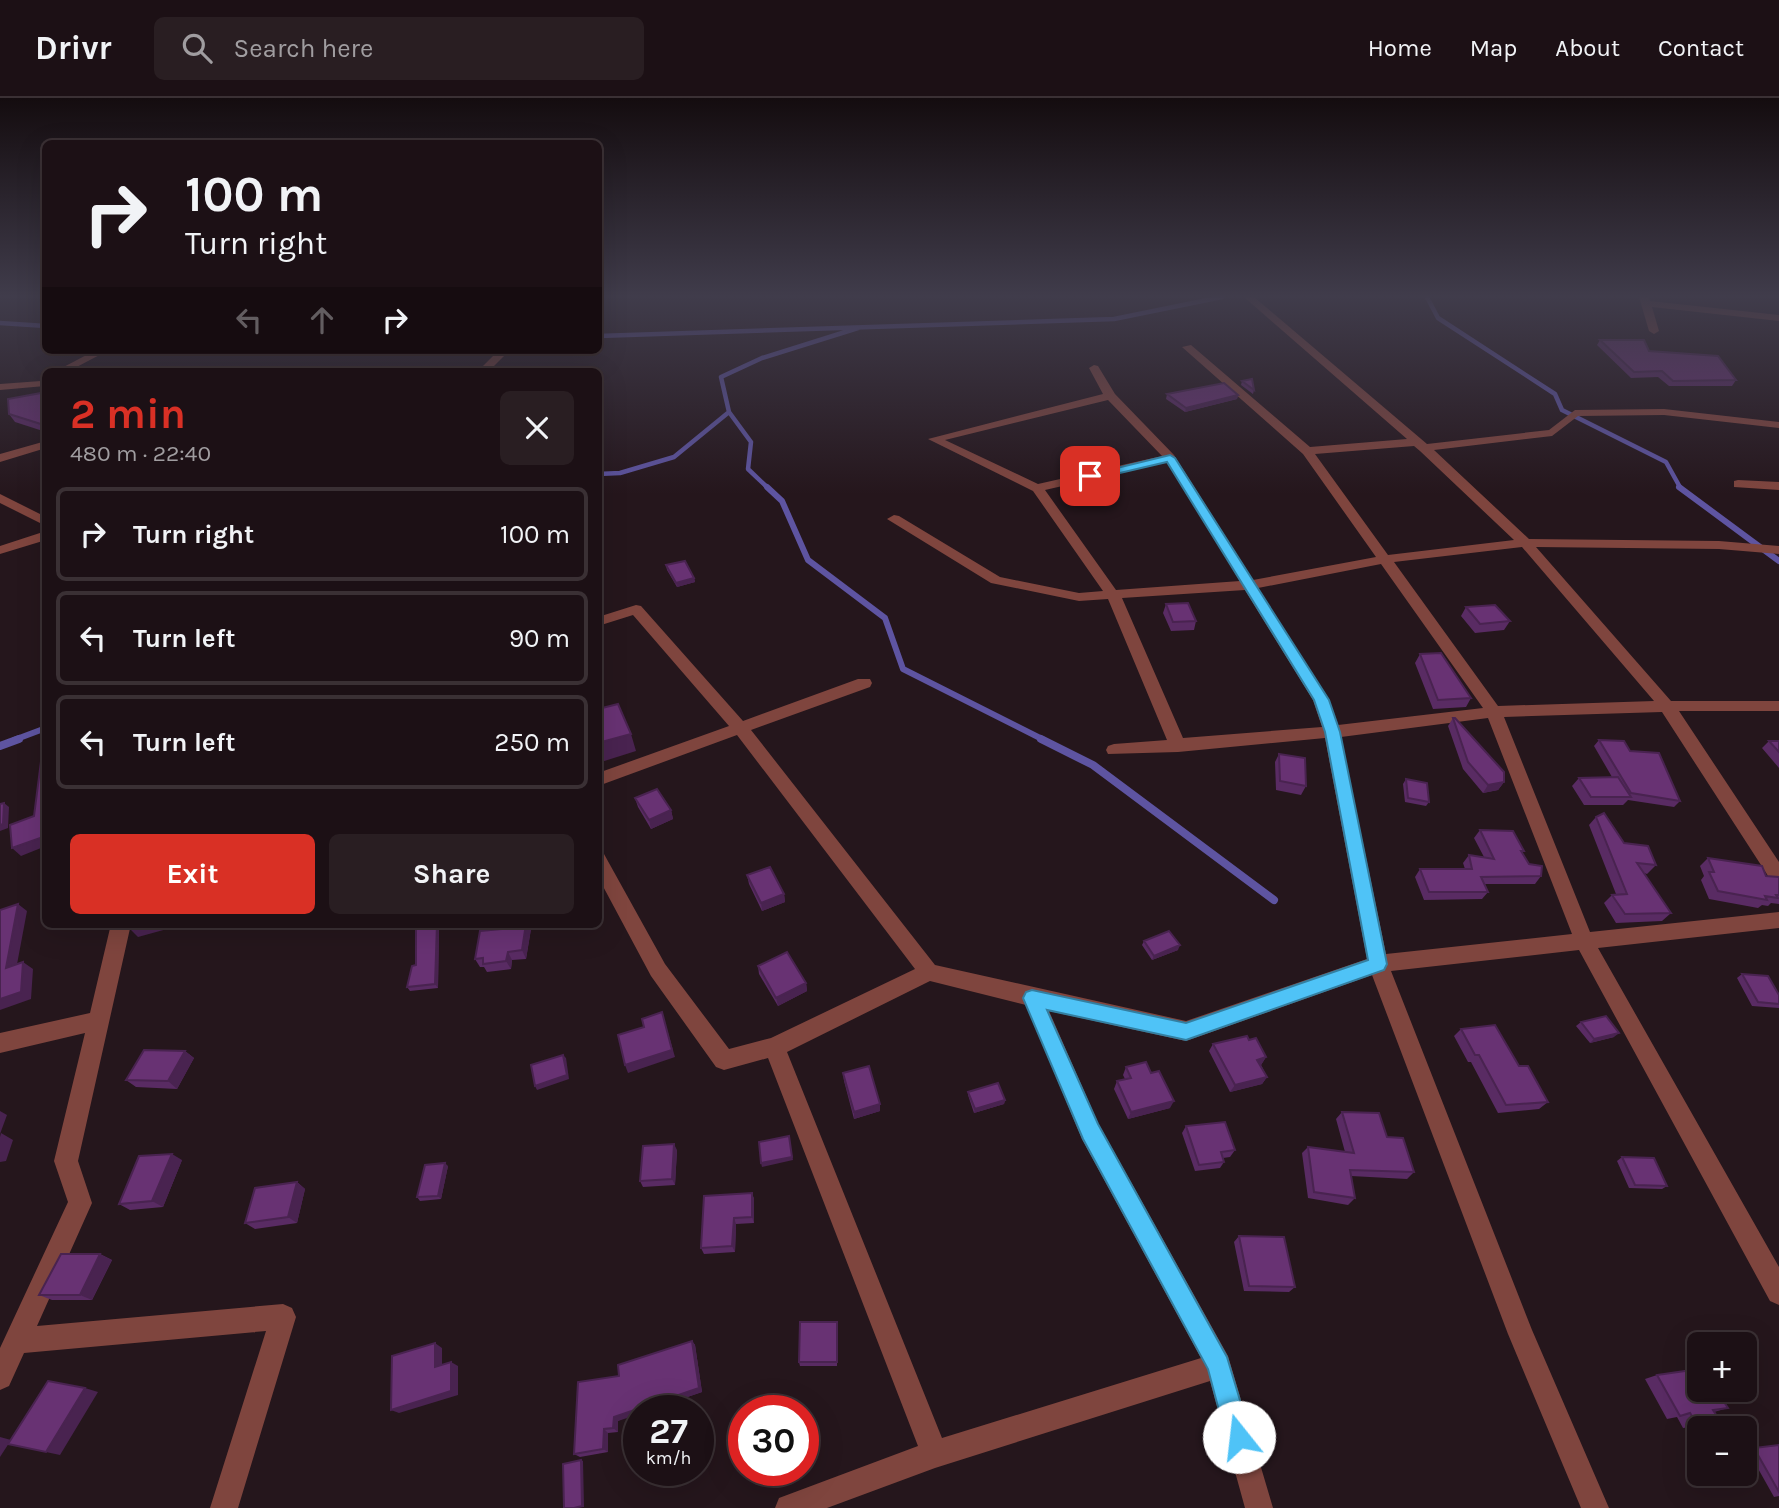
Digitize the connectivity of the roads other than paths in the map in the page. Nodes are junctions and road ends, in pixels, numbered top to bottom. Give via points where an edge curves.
1 (1205, 363) edge
2 (1325, 363) edge
3 (1094, 368) dead end
4 (42, 383) edge
5 (0, 387) edge
6 (1110, 397) junction
7 (1779, 425) edge
8 (42, 445) edge
9 (1421, 445) junction
10 (1307, 451) junction
11 (0, 458) edge
12 (1170, 458) junction
13 (1738, 484) dead end
14 (1779, 486) edge
15 (1037, 488) junction
16 (0, 498) edge
17 (894, 519) dead end
18 (42, 520) edge
19 (42, 536) edge
20 (1525, 543) junction
21 (0, 550) edge
22 (1779, 550) edge
23 (1385, 559) junction
24 (1250, 585) junction
25 (1114, 597) junction
26 (602, 621) edge
27 (864, 683) dead end
28 (1667, 706) junction
29 (1779, 706) edge
30 (1494, 712) junction
31 (741, 729) junction
32 (1332, 732) junction
33 (1178, 746) junction
34 (1114, 750) dead end
35 (602, 779) edge
36 (602, 866) edge
37 (1779, 877) edge
38 (1779, 920) edge
39 (120, 928) edge
40 (1584, 941) junction
41 (1378, 964) junction
42 (929, 972) junction
43 (1032, 998) junction
44 (99, 1020) junction
45 (0, 1043) edge
46 (774, 1047) junction
47 (1777, 1286) edge
48 (18, 1341) junction
49 (1219, 1365) junction
50 (0, 1377) edge
51 (935, 1454) junction
52 (224, 1508) edge
53 (789, 1508) edge
54 (1259, 1508) edge
55 (1595, 1508) edge

1 - 10 street
2 - 9 street
3 - 6 street
4 - 5 street
6 - 12 street
6 - 15 street via 934,439
7 - 9 street via 1664,412 1573,415 1552,433
8 - 11 street
9 - 10 street
9 - 20 street
10 - 23 street
12 - 15 street
12 - 24 street
13 - 14 street
15 - 25 street
16 - 18 street
17 - 25 street via 996,580 1079,597
19 - 21 street
20 - 22 street
20 - 23 street
20 - 28 street
23 - 24 street
23 - 30 street
24 - 25 street
24 - 32 street via 1321,700
25 - 33 street
26 - 31 street via 636,609
27 - 31 street
28 - 29 street
28 - 30 street
28 - 37 street
30 - 32 street
30 - 40 street
31 - 35 street
31 - 42 street
32 - 33 street
32 - 41 street
33 - 34 street
36 - 46 street via 658,970 724,1060
38 - 40 street
39 - 44 street
40 - 41 street
40 - 47 street
41 - 43 street via 1186,1031
41 - 55 street via 1521,1334
42 - 43 street
42 - 46 street
43 - 49 street via 1090,1131
44 - 45 street
44 - 48 street via 66,1161 80,1203
46 - 51 street
48 - 50 street
48 - 52 street via 283,1317
49 - 51 street
49 - 54 street
51 - 53 street

